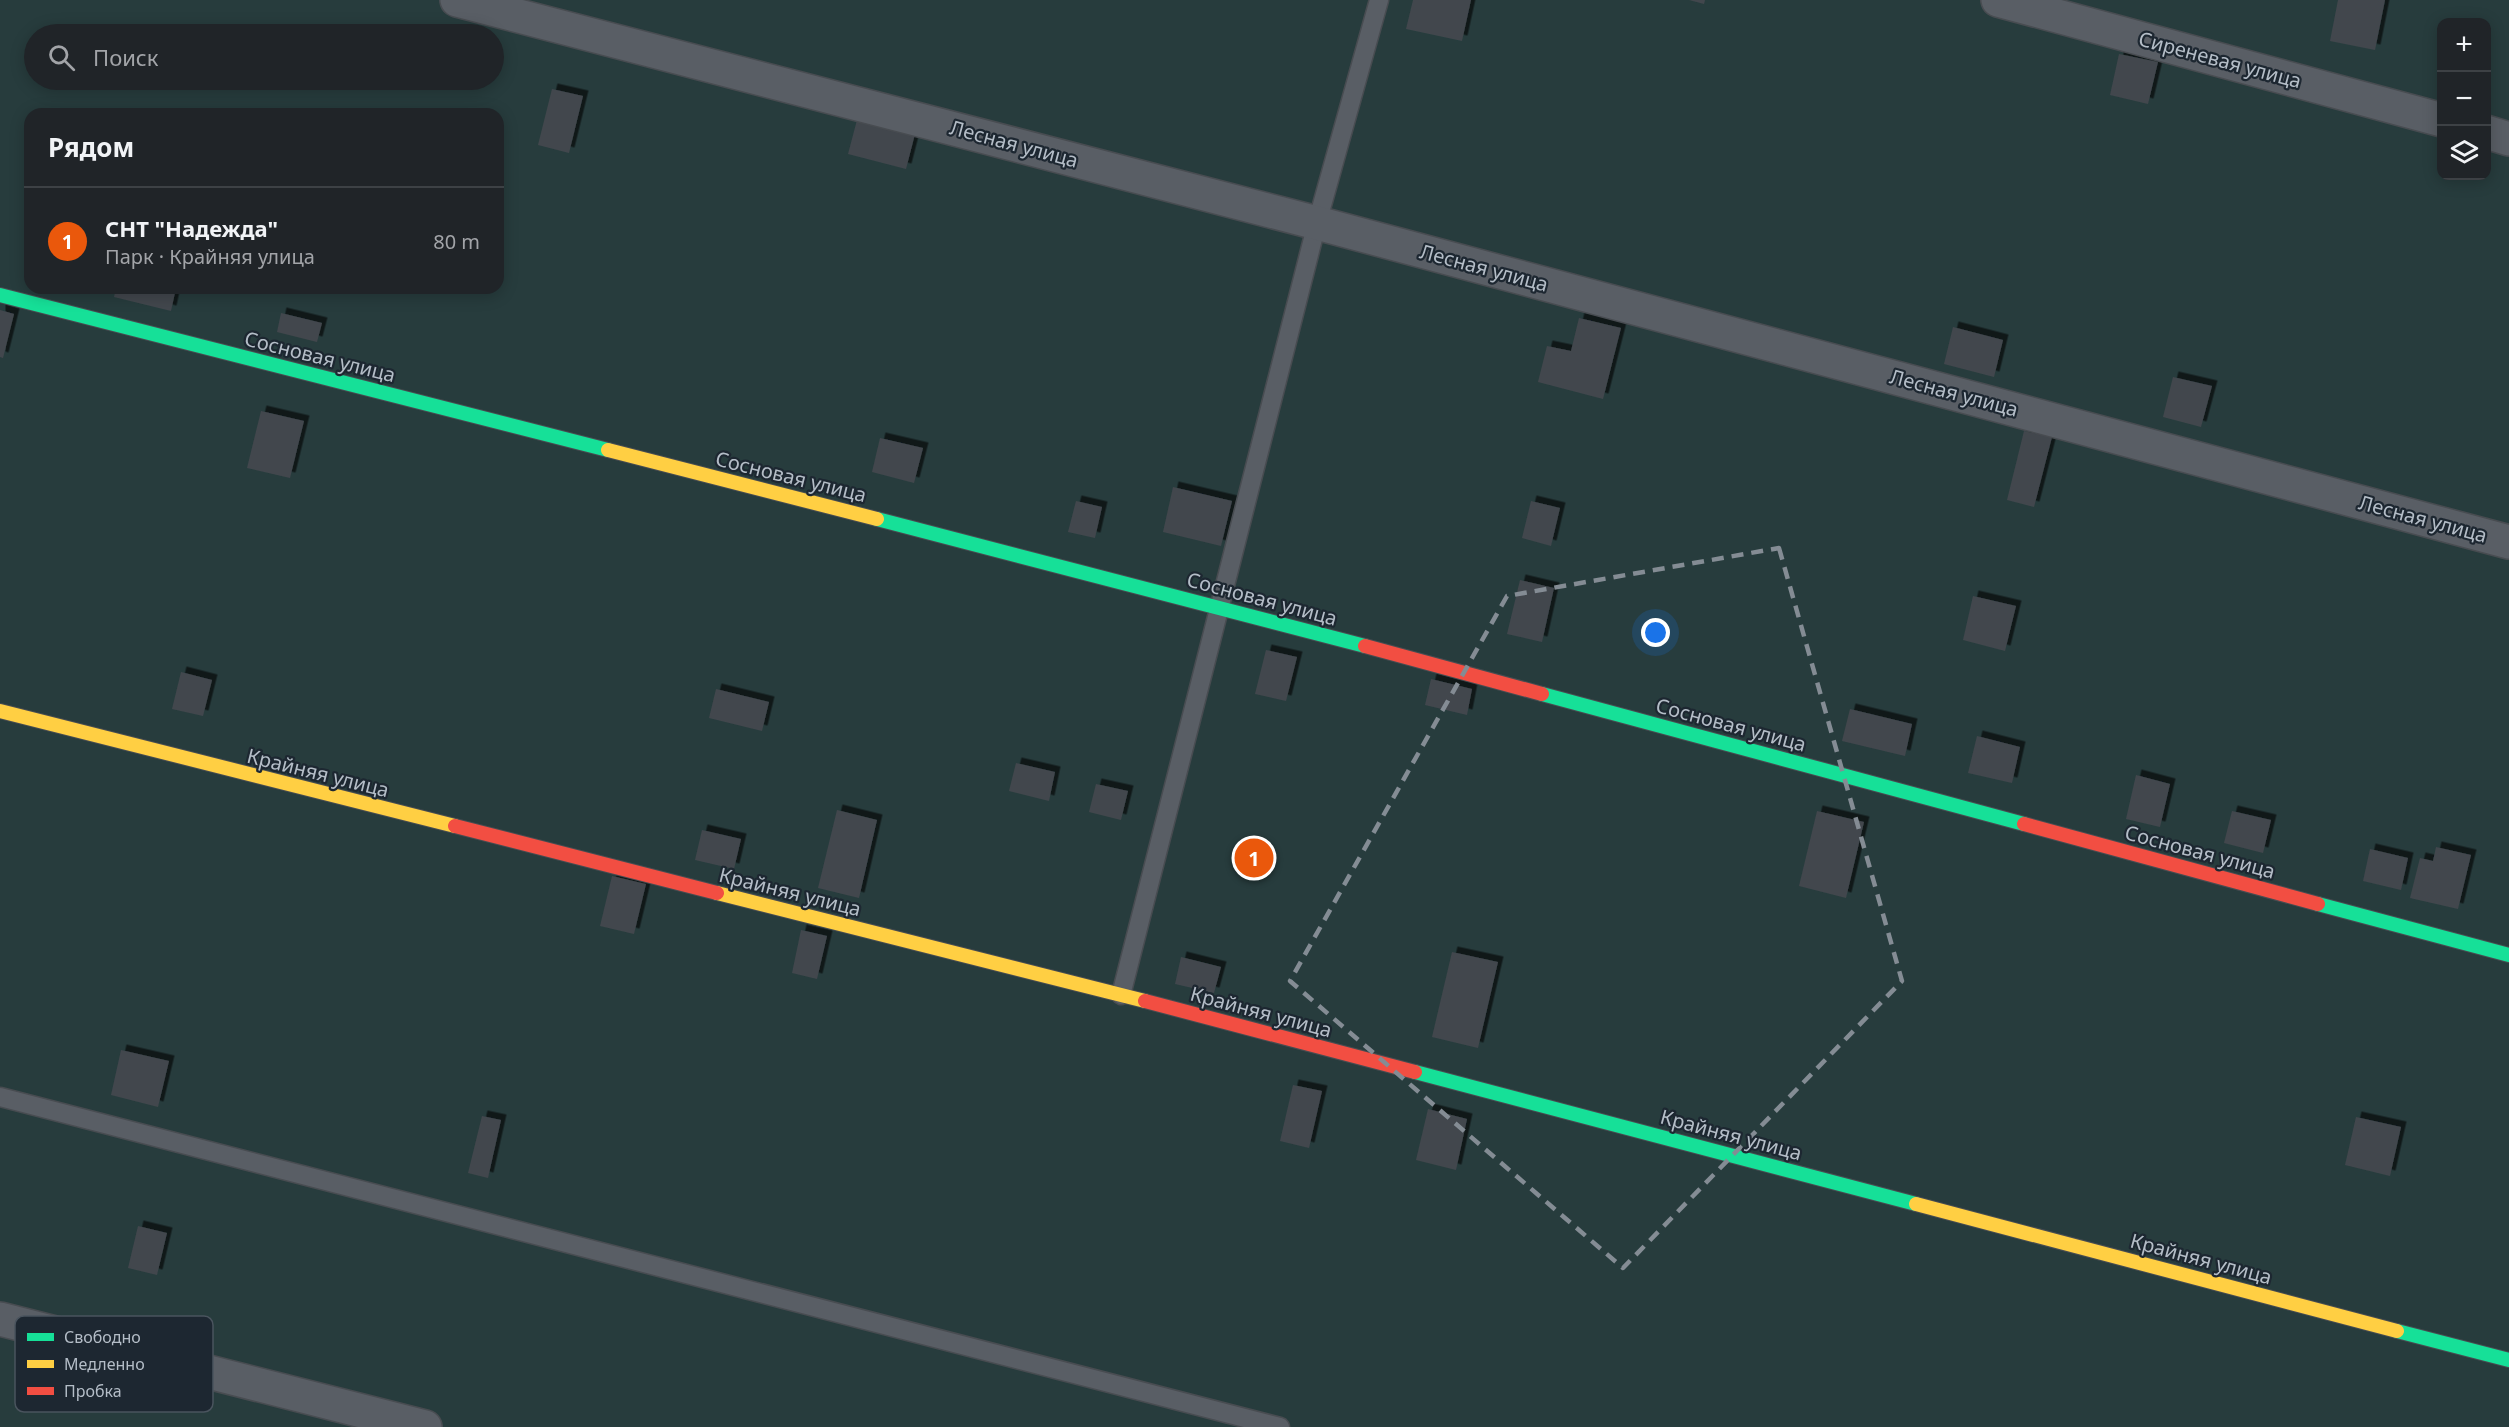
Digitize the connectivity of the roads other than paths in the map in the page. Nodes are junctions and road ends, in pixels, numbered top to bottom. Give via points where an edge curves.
1 (457, 0) edge
2 (1379, 0) edge
3 (1998, 0) edge
4 (2437, 119) edge
5 (2491, 133) edge
6 (2509, 139) edge
7 (1317, 223) junction
8 (0, 295) edge
9 (2509, 542) edge
10 (1220, 607) junction
11 (0, 711) edge
12 (2509, 955) edge
13 (1121, 995) junction
14 (0, 1097) edge
15 (0, 1319) edge
16 (15, 1323) edge
17 (2509, 1360) edge
18 (213, 1373) edge
19 (425, 1427) edge
20 (1280, 1427) edge

1 - 7 street, Лесная улица
2 - 7 lane
3 - 4 street, Сиреневая улица
5 - 6 street
7 - 9 street, Лесная улица
7 - 10 lane
8 - 10 street, Сосновая улица
10 - 12 street, Сосновая улица
10 - 13 lane
11 - 13 street, Крайняя улица
13 - 17 street, Крайняя улица
14 - 20 lane
15 - 16 street
18 - 19 street

